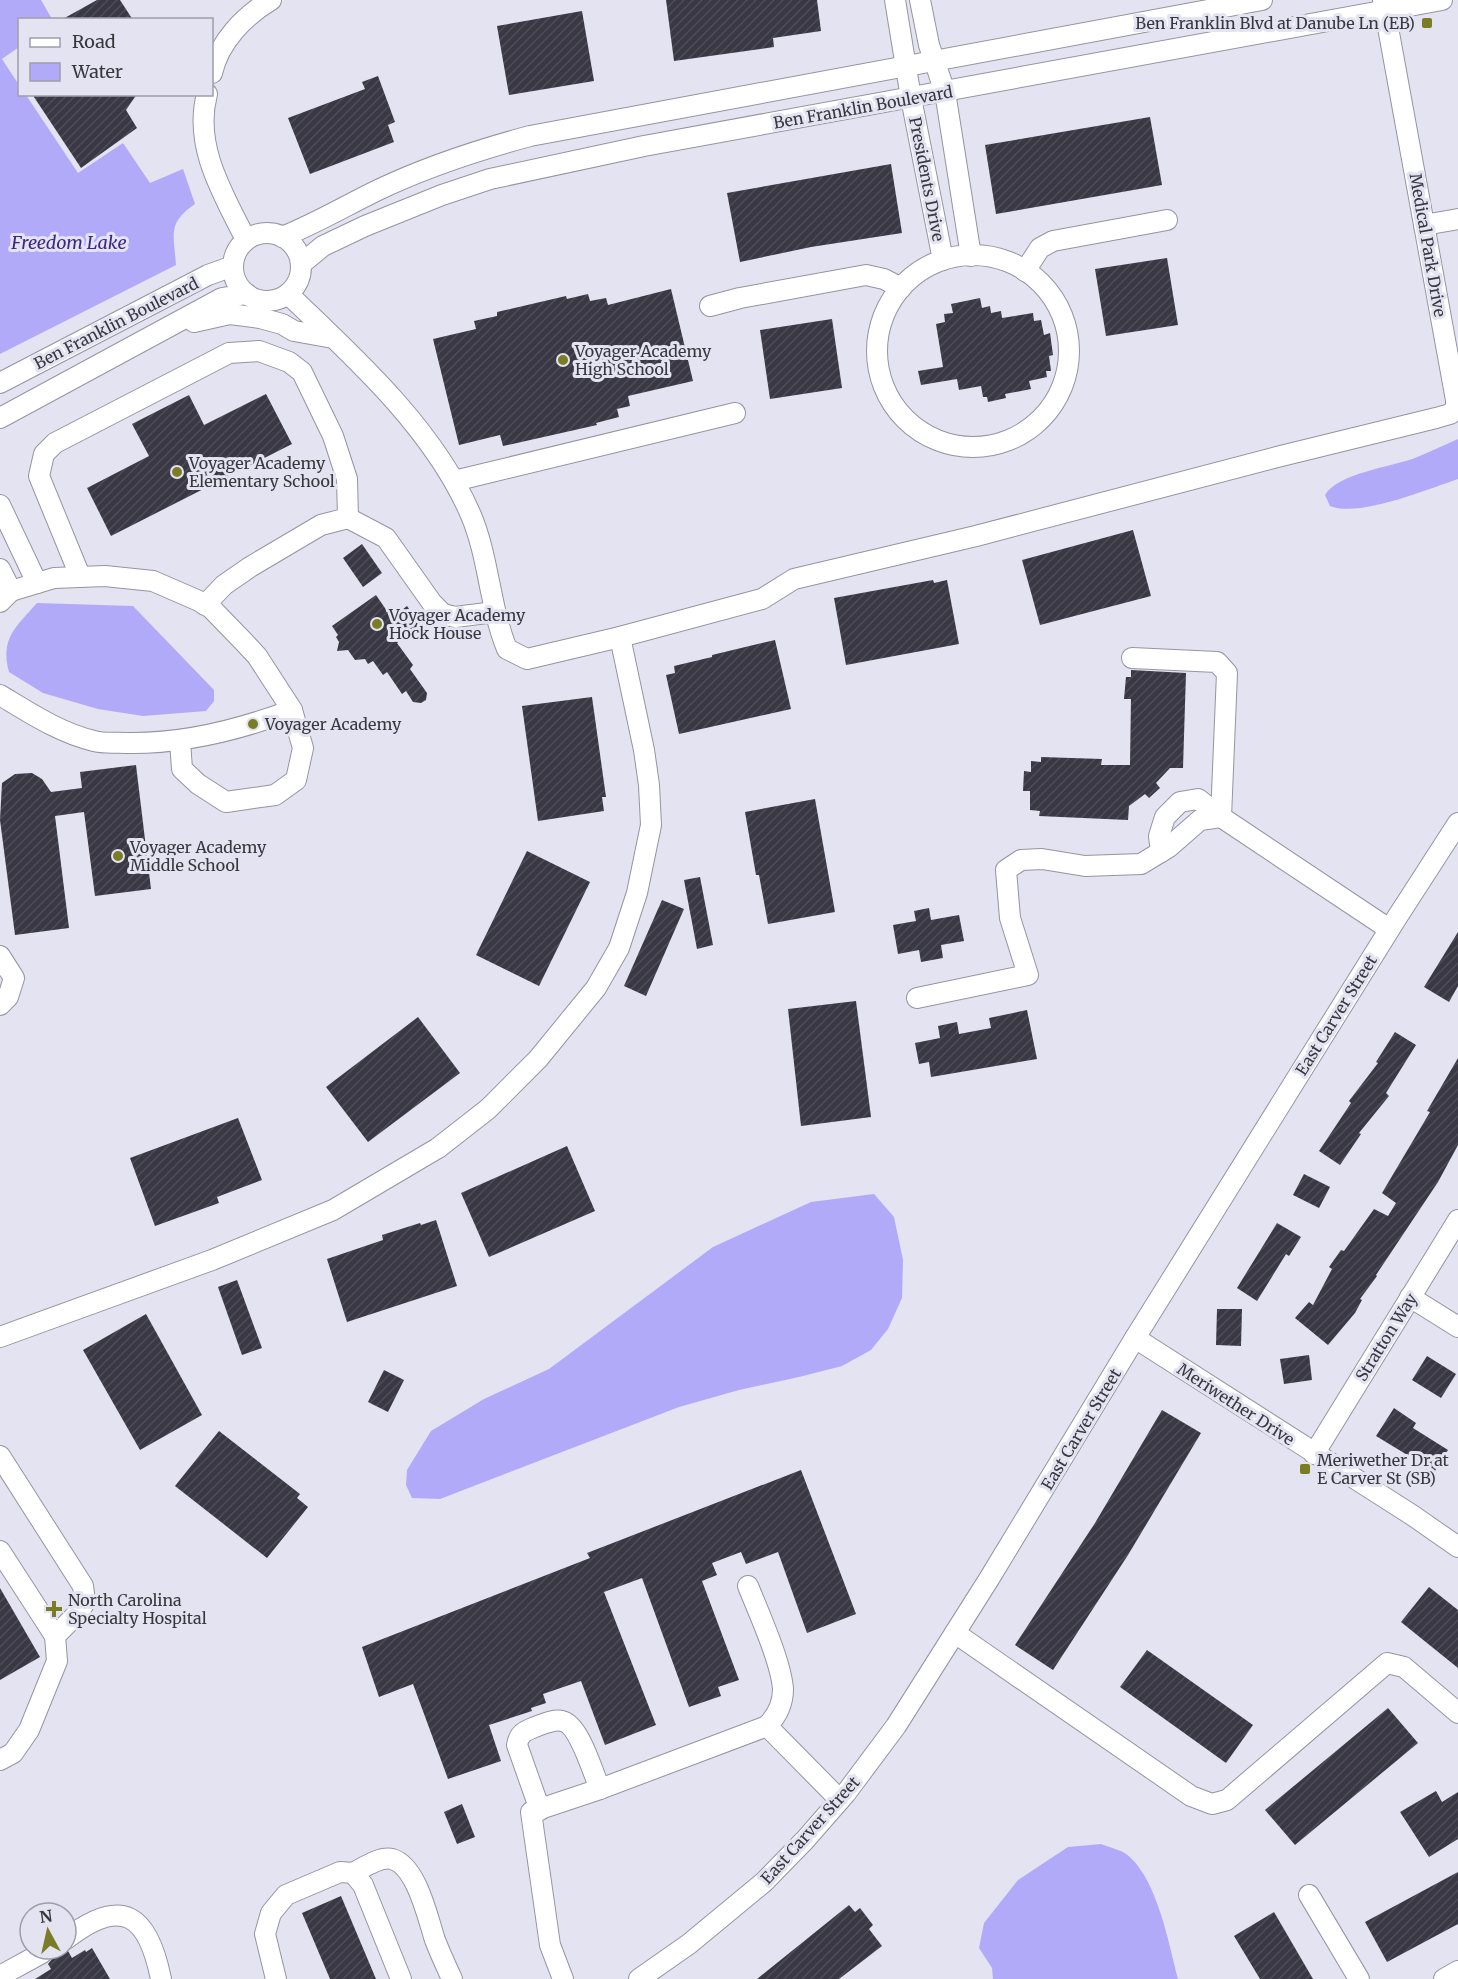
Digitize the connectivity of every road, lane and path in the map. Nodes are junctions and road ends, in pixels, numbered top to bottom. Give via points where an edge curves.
1 (271, 0) edge
2 (895, 0) edge
3 (920, 0) edge
4 (1262, 0) edge
5 (1442, 0) edge
6 (1384, 5) edge
7 (935, 61) junction
8 (906, 66) junction
9 (213, 68) edge
10 (945, 92) junction
11 (207, 96) edge
12 (911, 98) junction
13 (1458, 219) edge
14 (1167, 220) dead end
15 (1424, 225) junction
16 (282, 237) junction
17 (246, 240) junction
18 (971, 256) junction
19 (943, 261) junction
20 (301, 264) junction
21 (233, 266) junction
22 (1025, 271) junction
23 (901, 288) junction
24 (247, 294) junction
25 (288, 294) junction
26 (710, 306) dead end
27 (162, 332) junction
28 (333, 338) junction
29 (0, 383) edge
30 (735, 413) dead end
31 (0, 418) edge
32 (454, 481) junction
33 (0, 505) edge
34 (348, 518) junction
35 (0, 569) edge
36 (80, 576) junction
37 (37, 583) junction
38 (5, 597) edge
39 (205, 605) junction
40 (495, 612) junction
41 (620, 637) junction
42 (1132, 658) dead end
43 (0, 695) edge
44 (292, 710) junction
45 (180, 741) junction
46 (1221, 817) junction
47 (1458, 823) edge
48 (1161, 852) junction
49 (1389, 929) junction
50 (0, 956) edge
51 (917, 998) dead end
52 (0, 1005) edge
53 (1458, 1220) edge
54 (1410, 1297) junction
55 (1458, 1327) edge
56 (4, 1335) edge
57 (1135, 1338) junction
58 (1314, 1454) junction
59 (0, 1456) edge
60 (1458, 1547) edge
61 (1, 1556) edge
62 (748, 1586) dead end
63 (955, 1633) junction
64 (55, 1636) junction
65 (1458, 1713) edge
66 (767, 1726) junction
67 (0, 1760) edge
68 (600, 1789) junction
69 (840, 1800) junction
70 (540, 1810) junction
71 (353, 1872) junction
72 (1309, 1895) dead end
73 (78, 1930) edge
74 (27, 1961) edge
75 (1458, 1971) edge
76 (0, 1976) edge
77 (161, 1979) edge
78 (276, 1979) edge
79 (401, 1979) edge
80 (452, 1979) edge
81 (563, 1979) edge
82 (639, 1979) edge
83 (1359, 1979) edge
84 (1444, 1979) edge

1 - 9 street via 224,42
2 - 8 street, Presidents Drive
3 - 7 street, Presidents Drive
4 - 7 street, Ben Franklin Boulevard
5 - 6 street, Ben Franklin Boulevard
6 - 10 street, Ben Franklin Boulevard
6 - 15 street, Medical Park Drive
7 - 8 street, Ben Franklin Boulevard
7 - 10 street, Presidents Drive
8 - 12 street, Presidents Drive
8 - 16 street, Ben Franklin Boulevard via 604,121 482,149 379,190
10 - 12 street, Ben Franklin Boulevard
10 - 18 street, Presidents Drive
11 - 17 street via 203,122 206,153
12 - 19 street, Presidents Drive
12 - 20 street, Ben Franklin Boulevard via 644,146 490,179 365,226 323,246
13 - 15 street
14 - 22 street via 1053,241 1040,248
15 - 41 street, Medical Park Drive via 1456,400 1456,409 1450,414 794,579 762,600
16 - 17 street via 264,234
16 - 20 street via 294,248
17 - 21 street
18 - 19 street, Presidents Drive
18 - 22 street, Presidents Drive via 999,260
19 - 23 street, Presidents Drive via 913,276
20 - 25 street via 300,275
21 - 24 street via 236,282
21 - 29 street, Ben Franklin Boulevard via 208,275
22 - 23 street, Presidents Drive via 1042,284 1065,322 1068,366 1051,407 1018,436 998,444 953,445 932,438 897,411 879,371 877,349 888,306
23 - 26 street via 866,275
24 - 25 street via 267,301
24 - 27 street, Ben Franklin Boulevard via 222,298
25 - 28 street
27 - 28 street, Ben Franklin Boulevard via 230,314
27 - 31 street, Ben Franklin Boulevard
28 - 32 street via 425,437
30 - 32 street
32 - 40 street via 474,525
33 - 37 street
34 - 36 street via 345,473 333,436 302,372 289,362 259,351 229,353 55,443 44,454 39,476
34 - 39 street via 321,525 250,567 224,585
34 - 40 street via 386,538 443,615
35 - 38 street
36 - 37 street
36 - 39 street via 140,578
37 - 38 street
39 - 44 street via 257,656
40 - 41 street via 507,649 526,659
41 - 56 street via 644,750 651,825 637,893 619,948 596,988 538,1059 488,1109 438,1148 333,1210 212,1260
42 - 46 street via 1217,662 1227,673
43 - 45 street via 42,721 96,742
44 - 45 street via 250,725
44 - 45 street via 303,748 296,780 275,795 226,802 182,769
46 - 48 street via 1200,820
46 - 48 street via 1198,799 1180,802 1165,818 1159,836
46 - 49 street
47 - 49 street, East Carver Street
48 - 51 street via 1141,864 1085,866 1021,860 1006,870 1010,918 1028,975
49 - 57 street, East Carver Street
50 - 52 street via 14,978 8,997
53 - 54 street, Stratton Way
54 - 55 street
54 - 58 street, Stratton Way
57 - 58 street, Meriwether Drive
57 - 63 street, East Carver Street
58 - 60 street, Meriwether Drive
59 - 64 street via 83,1586 85,1600 80,1611
61 - 64 street
62 - 66 street via 783,1689 776,1718
63 - 65 street via 1191,1796 1212,1804 1227,1800 1387,1663 1404,1667
63 - 69 street, East Carver Street via 896,1726
64 - 67 street via 57,1661 28,1730 13,1753
66 - 68 street
66 - 69 street
68 - 70 street
68 - 70 street via 570,1724 560,1720 547,1723 518,1737
69 - 82 street, East Carver Street via 764,1882 689,1944
70 - 81 street via 531,1812 550,1945
71 - 78 street via 340,1872 286,1895 271,1913 265,1934
71 - 79 street via 363,1885
71 - 80 street via 392,1859 404,1867 417,1886
72 - 83 street
73 - 77 street via 109,1916 129,1916 150,1940
74 - 76 street
75 - 84 street

